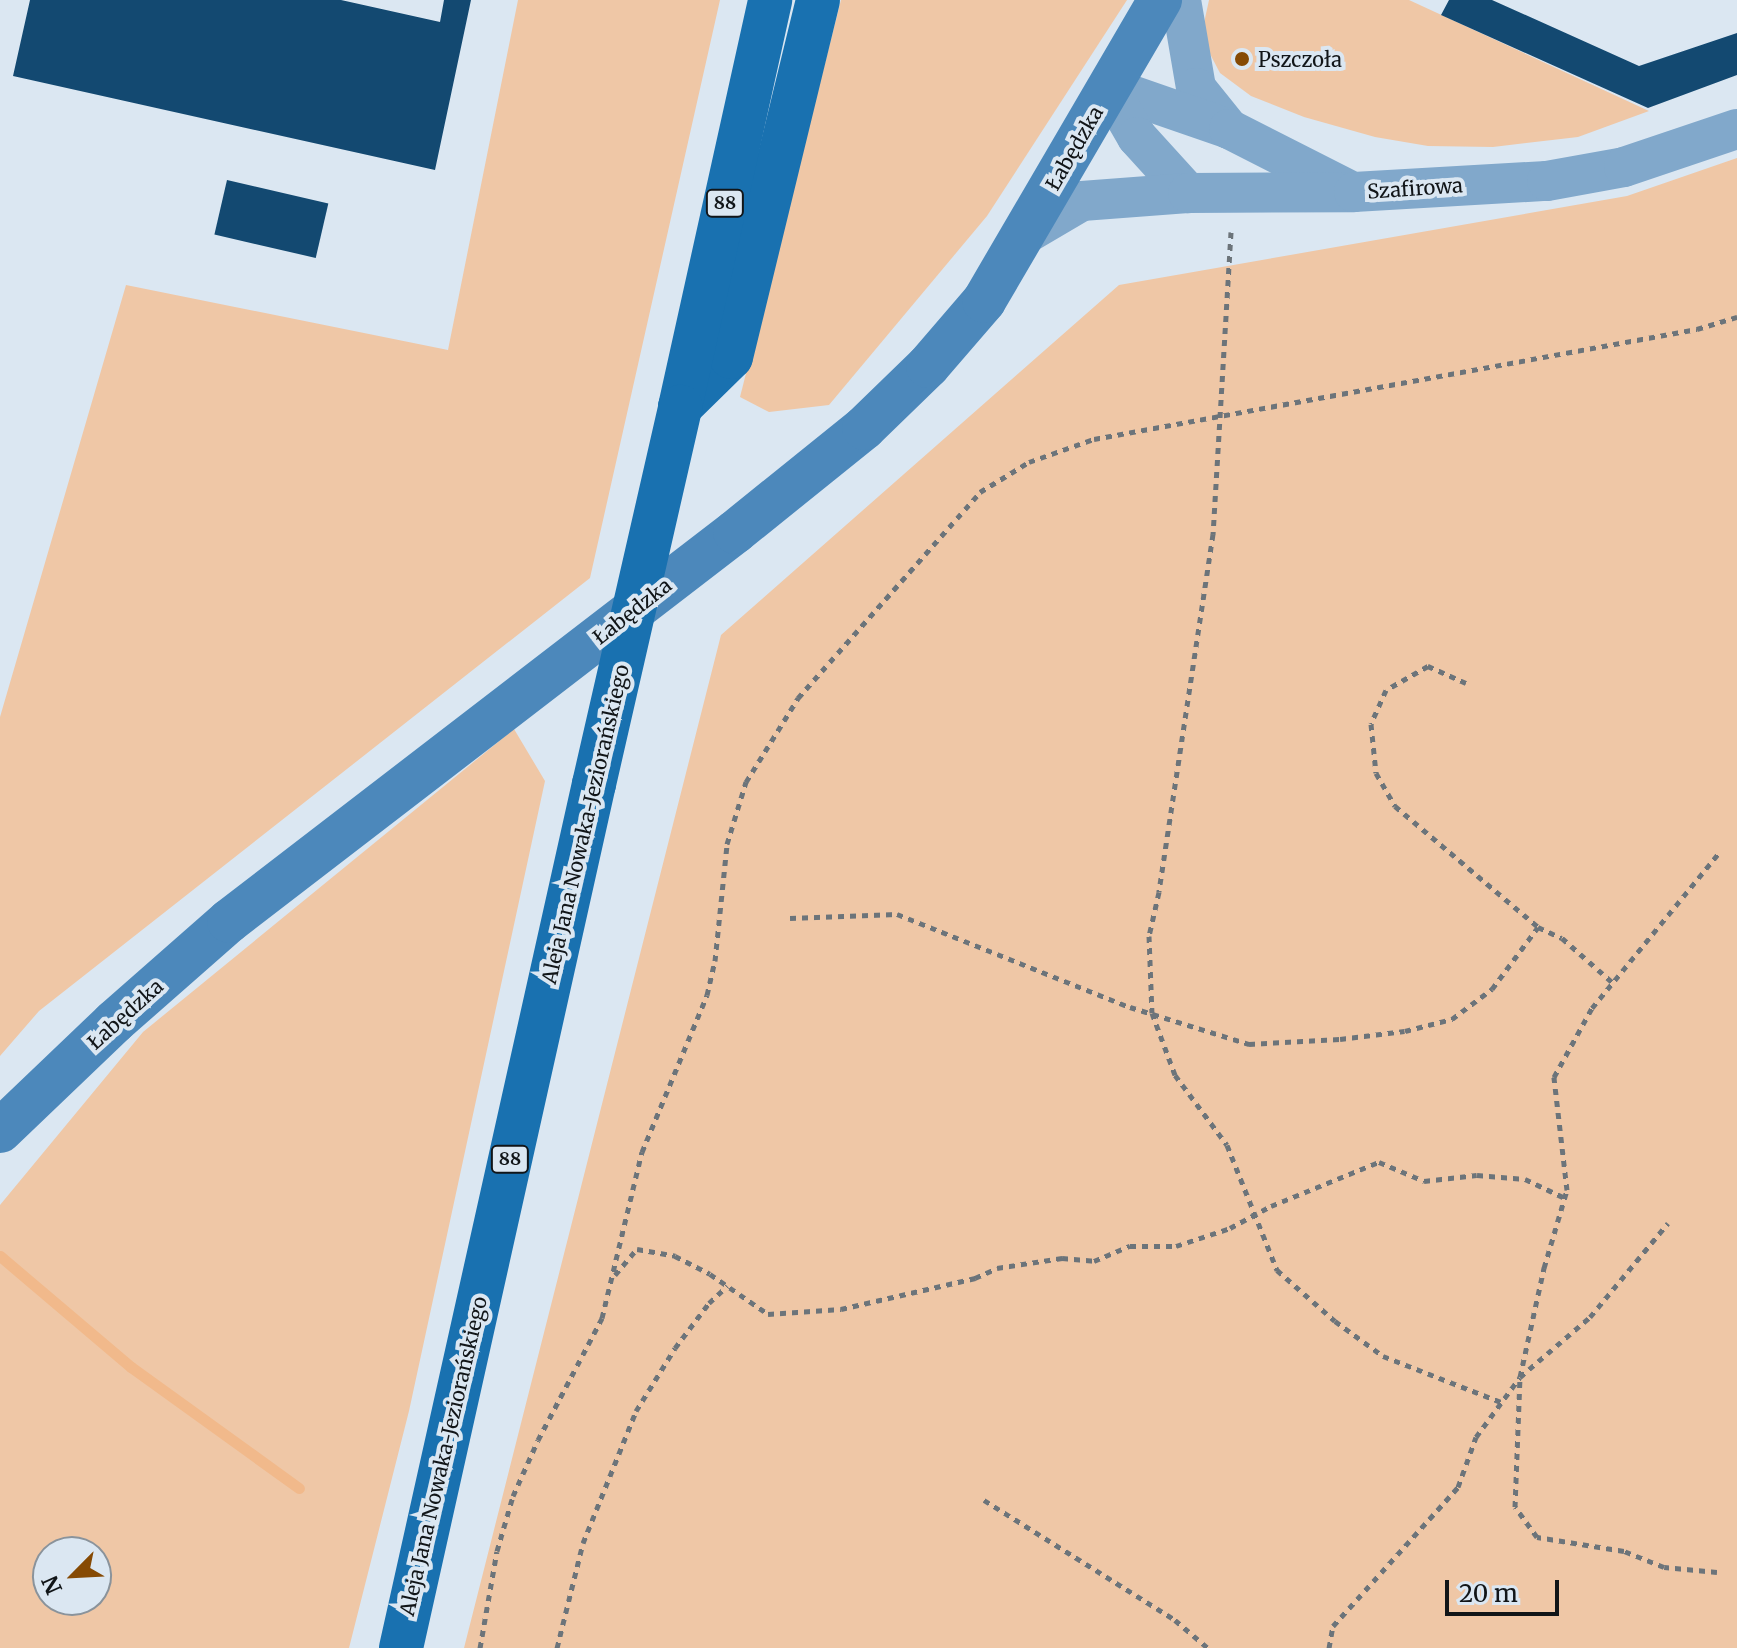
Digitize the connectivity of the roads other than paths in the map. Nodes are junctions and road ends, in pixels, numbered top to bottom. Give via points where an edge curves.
1 (770, 0) edge
2 (818, 0) edge
3 (1160, 0) edge
4 (1181, 0) edge
5 (1108, 87) junction
6 (1229, 129) junction
7 (1737, 129) edge
8 (1354, 192) junction
9 (1188, 193) junction
10 (1024, 235) junction
11 (680, 407) junction
12 (0, 1131) edge
13 (425, 1534) junction
14 (382, 1648) edge
15 (401, 1648) edge

1 - 11 main road, Aleja Jana Nowaka-Jeziorańskiego / 88
2 - 11 main road via 731,357
3 - 5 street, Łabędzka
4 - 6 street via 1196,88
5 - 6 street, Szafirowa
5 - 9 street via 1137,137
5 - 10 street, Łabędzka
6 - 8 street, Szafirowa
7 - 8 street, Szafirowa via 1624,167 1547,181
8 - 9 street
9 - 10 street via 1082,201
10 - 12 street, Łabędzka via 984,301 864,428 229,921
11 - 13 main road, Aleja Jana Nowaka-Jeziorańskiego / 88, bridge
13 - 14 main road
13 - 15 main road, Aleja Jana Nowaka-Jeziorańskiego / 88

